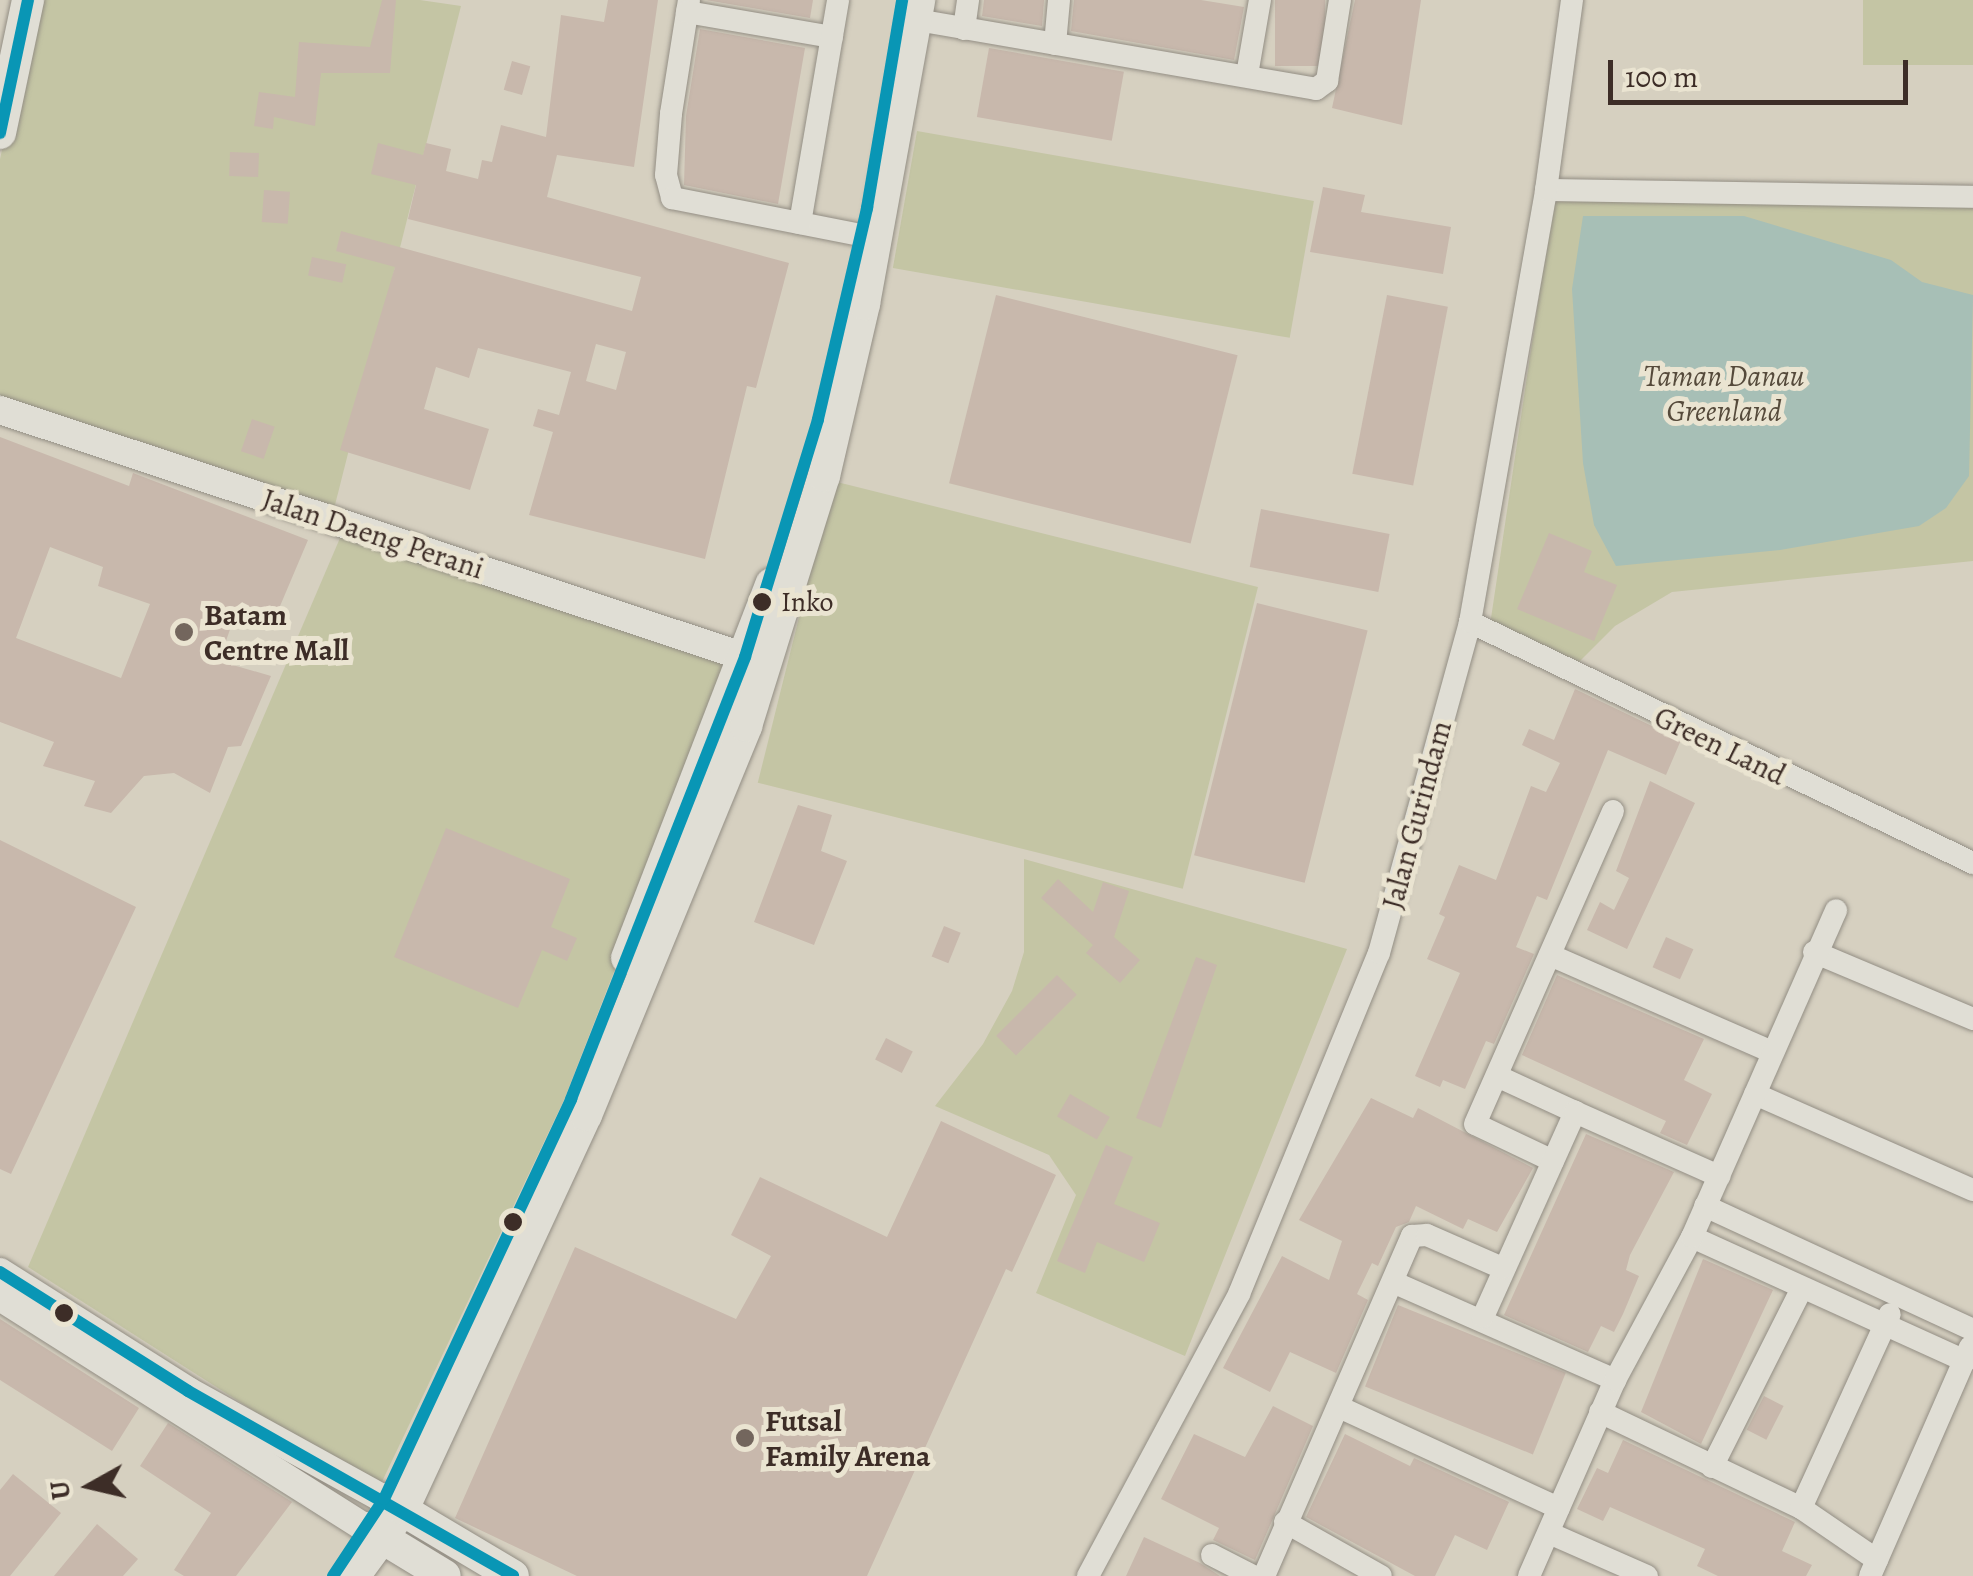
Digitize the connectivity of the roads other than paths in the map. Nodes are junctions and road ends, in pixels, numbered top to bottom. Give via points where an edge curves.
1 (28, 0) edge
2 (838, 0) edge
3 (968, 0) edge
4 (1060, 0) edge
5 (1260, 0) edge
6 (1340, 0) edge
7 (1572, 0) edge
8 (688, 6) edge
9 (912, 7) edge
10 (964, 28) junction
11 (832, 37) junction
12 (1054, 44) junction
13 (1248, 74) junction
14 (0, 133) edge
15 (1546, 190) junction
16 (1973, 197) edge
17 (800, 223) junction
18 (860, 236) junction
19 (0, 410) edge
20 (1470, 622) junction
21 (746, 658) junction
22 (1613, 811) dead end
23 (1973, 863) edge
24 (1836, 910) dead end
25 (1814, 952) junction
26 (1550, 955) junction
27 (1973, 1019) edge
28 (1772, 1052) junction
29 (1497, 1076) junction
30 (1755, 1094) junction
31 (1575, 1112) junction
32 (1553, 1161) junction
33 (1718, 1176) junction
34 (1973, 1190) edge
35 (1706, 1206) junction
36 (1692, 1238) junction
37 (1502, 1268) junction
38 (0, 1272) edge
39 (1393, 1282) junction
40 (1802, 1288) junction
41 (1897, 1297) junction
42 (0, 1298) edge
43 (1483, 1318) junction
44 (1885, 1326) junction
45 (1973, 1330) edge
46 (1969, 1350) edge
47 (1615, 1380) junction
48 (1339, 1406) junction
49 (1600, 1412) junction
50 (1712, 1467) junction
51 (393, 1504) junction
52 (1558, 1508) junction
53 (1802, 1508) junction
54 (1286, 1522) junction
55 (1550, 1533) junction
56 (374, 1534) junction
57 (1212, 1556) dead end
58 (1874, 1568) edge
59 (1373, 1574) edge
60 (333, 1576) edge
61 (354, 1576) edge
62 (445, 1576) edge
63 (513, 1576) edge
64 (1088, 1576) edge
65 (1254, 1576) edge
66 (1264, 1576) edge
67 (1529, 1576) edge
68 (1647, 1576) edge

1 - 14 main road
2 - 11 street
3 - 10 street
4 - 12 street
5 - 13 street
6 - 13 street via 1323,88
7 - 15 street, Jalan Gurindam
8 - 11 street
8 - 17 street via 666,174 672,198
9 - 10 street
9 - 18 main road
9 - 51 main road via 864,304 824,476 768,665 586,1115
10 - 12 street
11 - 17 street
12 - 13 street
15 - 16 street
15 - 20 street, Jalan Gurindam
17 - 18 street
18 - 21 main road via 814,436
19 - 21 street, Jalan Daeng Perani
20 - 23 street, Green Land
20 - 64 street, Jalan Gurindam via 1379,954 1239,1294
21 - 51 main road via 571,1099
22 - 26 street
24 - 25 street
25 - 27 street
25 - 28 street
26 - 28 street
26 - 29 street
28 - 30 street
29 - 31 street
29 - 32 street via 1475,1124
30 - 33 street
30 - 34 street
31 - 32 street
31 - 33 street
32 - 37 street
33 - 35 street
35 - 36 street
35 - 41 street
36 - 40 street
36 - 47 street
37 - 39 street via 1427,1236 1412,1236
37 - 43 street
38 - 51 street via 188,1391
39 - 43 street
39 - 48 street
40 - 44 street
40 - 50 street
41 - 44 street
41 - 45 street
42 - 56 street
43 - 47 street
44 - 46 street
44 - 53 street
46 - 58 street
47 - 49 street
48 - 52 street
48 - 54 street
49 - 50 street
49 - 52 street
50 - 53 street
51 - 56 main road
51 - 63 main road
52 - 55 street
53 - 58 street
54 - 59 street
54 - 66 street
55 - 67 street
55 - 68 street
56 - 60 main road
56 - 61 main road
56 - 62 main road
57 - 65 street

